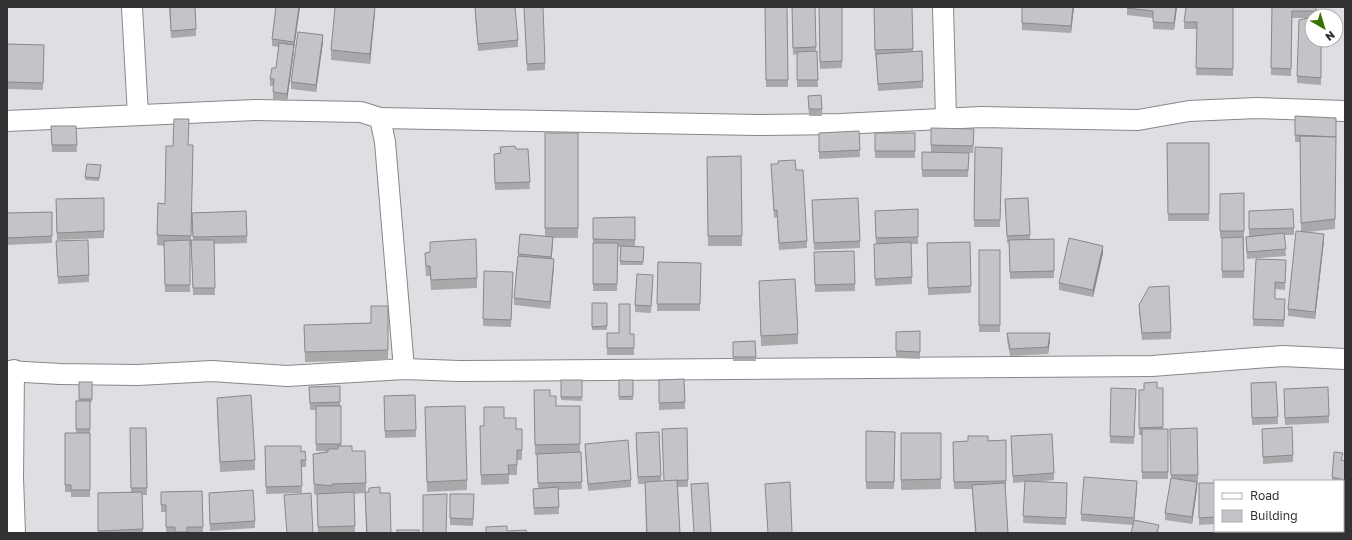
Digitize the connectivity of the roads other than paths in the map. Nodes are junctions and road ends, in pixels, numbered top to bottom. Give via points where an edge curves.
1 (132, 7) edge
2 (944, 7) edge
3 (1345, 111) edge
4 (138, 115) junction
5 (380, 118) junction
6 (946, 118) junction
7 (7, 121) edge
8 (1345, 359) edge
9 (404, 369) junction
10 (10, 370) edge
11 (15, 533) edge

1 - 4 street
2 - 6 street
3 - 6 street via 1257,108 1197,111 1138,120
4 - 5 street via 255,110 361,112
4 - 7 street
5 - 6 street via 757,125 841,124
5 - 9 street via 385,142
8 - 9 street via 1283,356 1152,366 460,371
9 - 10 street via 287,376 212,371 138,375 60,374
10 - 11 street

